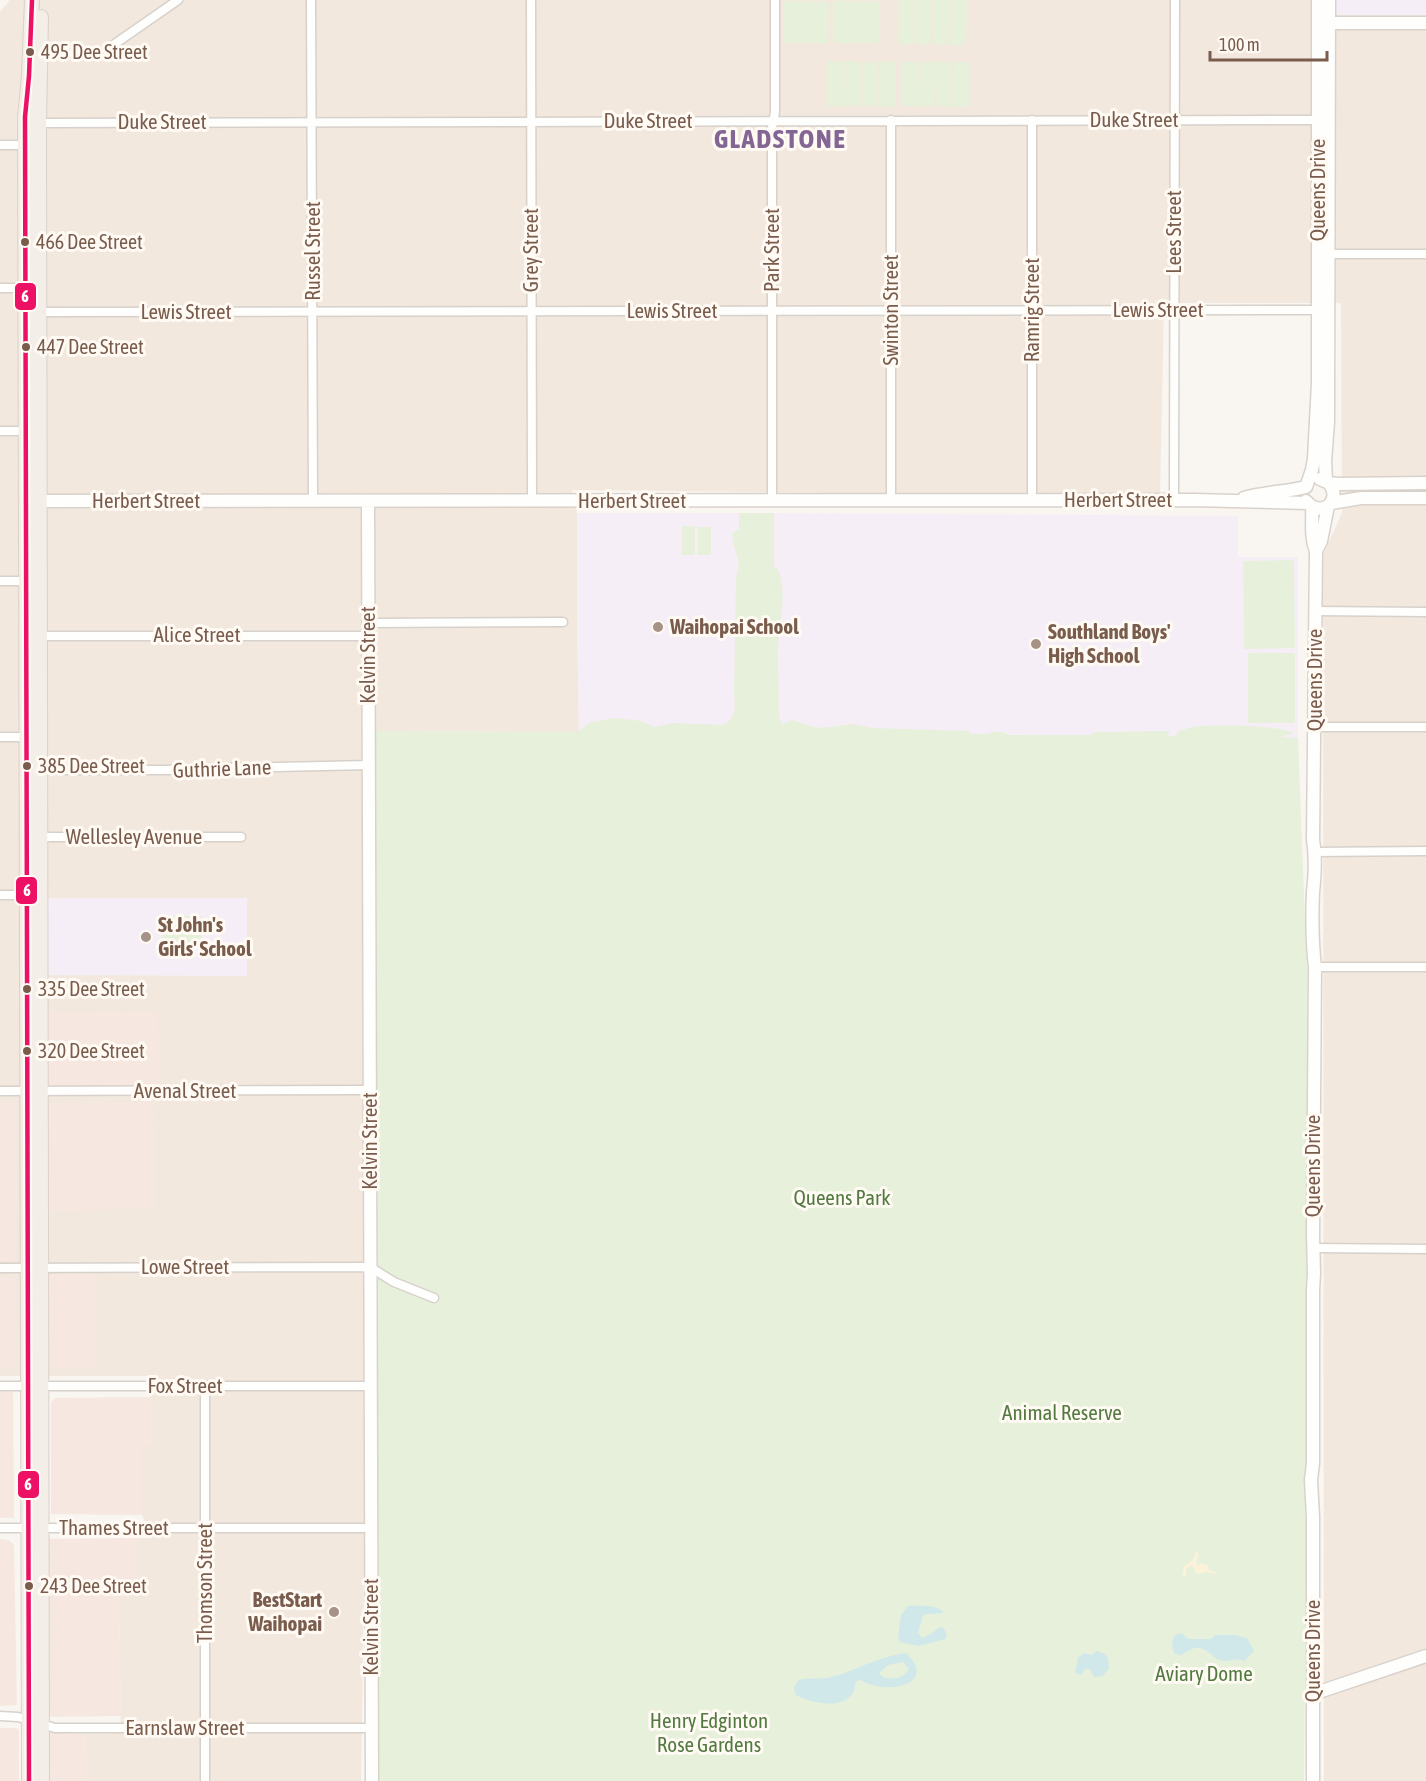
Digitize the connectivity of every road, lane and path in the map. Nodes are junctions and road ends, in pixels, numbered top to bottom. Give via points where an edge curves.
1 (32, 0) edge
2 (41, 0) edge
3 (178, 0) edge
4 (311, 0) edge
5 (531, 0) edge
6 (775, 0) edge
7 (1174, 0) edge
8 (1318, 0) edge
9 (1329, 0) edge
10 (1323, 23) junction
11 (1426, 23) edge
12 (106, 50) dead end
13 (774, 120) junction
14 (891, 120) junction
15 (1032, 120) junction
16 (1174, 120) junction
17 (1323, 120) junction
18 (531, 121) junction
19 (312, 122) junction
20 (32, 123) junction
21 (32, 145) junction
22 (0, 146) edge
23 (1323, 254) junction
24 (1426, 254) edge
25 (0, 288) edge
26 (32, 288) junction
27 (772, 310) junction
28 (891, 310) junction
29 (1032, 310) junction
30 (1174, 310) junction
31 (1318, 310) junction
32 (532, 311) junction
33 (32, 312) junction
34 (313, 312) junction
35 (0, 431) edge
36 (33, 431) junction
37 (1328, 482) junction
38 (1426, 483) edge
39 (1306, 487) junction
40 (1426, 498) edge
41 (891, 500) junction
42 (1032, 500) junction
43 (1174, 500) junction
44 (1238, 500) junction
45 (33, 501) junction
46 (313, 501) junction
47 (368, 501) junction
48 (532, 501) junction
49 (772, 501) junction
50 (1329, 504) junction
51 (1309, 505) junction
52 (1316, 550) junction
53 (0, 581) edge
54 (33, 581) junction
55 (1315, 611) junction
56 (1426, 612) edge
57 (563, 622) dead end
58 (368, 623) junction
59 (33, 636) junction
60 (368, 636) junction
61 (1315, 727) junction
62 (1426, 727) edge
63 (0, 737) edge
64 (33, 737) junction
65 (369, 765) junction
66 (39, 770) junction
67 (33, 837) junction
68 (241, 837) dead end
69 (1426, 851) edge
70 (1315, 852) junction
71 (0, 895) edge
72 (33, 895) junction
73 (1315, 967) junction
74 (1426, 967) edge
75 (370, 1090) junction
76 (0, 1091) edge
77 (34, 1091) junction
78 (1314, 1248) junction
79 (1426, 1249) edge
80 (370, 1267) junction
81 (0, 1268) edge
82 (34, 1268) junction
83 (434, 1298) dead end
84 (205, 1385) junction
85 (0, 1386) edge
86 (34, 1386) junction
87 (371, 1386) junction
88 (0, 1528) edge
89 (35, 1528) junction
90 (205, 1528) junction
91 (371, 1528) junction
92 (1426, 1656) edge
93 (1313, 1694) junction
94 (0, 1716) edge
95 (35, 1723) junction
96 (205, 1728) junction
97 (371, 1728) junction
98 (29, 1781) edge
99 (42, 1781) edge
100 (205, 1781) edge
101 (372, 1781) edge
102 (1313, 1781) edge

1 - 20 main road
2 - 20 main road
3 - 12 street
4 - 19 street, Russel Street
5 - 18 street, Grey Street
6 - 13 street, Park Street
7 - 16 street, Lees Street
8 - 10 main road, Queens Drive
9 - 10 main road, Queens Drive
10 - 11 main road
10 - 17 main road, Queens Drive
13 - 14 street, Duke Street
13 - 18 street, Duke Street
13 - 27 street, Park Street
14 - 15 street, Duke Street
14 - 28 street, Swinton Street
15 - 16 street, Duke Street
15 - 29 street, Ramrig Street
16 - 17 street, Duke Street
16 - 30 street, Lees Street
17 - 23 main road, Queens Drive
18 - 19 street, Duke Street
18 - 32 street, Grey Street
19 - 20 street, Duke Street
19 - 34 street, Russel Street
20 - 21 main road
21 - 22 street
21 - 26 main road
23 - 24 street
23 - 31 main road, Queens Drive
23 - 37 main road, Queens Drive
25 - 26 street
26 - 33 main road
27 - 28 street, Lewis Street
27 - 32 street, Lewis Street
27 - 49 street, Park Street
28 - 29 street, Lewis Street
28 - 41 street, Swinton Street
29 - 30 street, Lewis Street
29 - 42 street, Ramrig Street
30 - 31 street, Lewis Street
30 - 43 street, Lees Street
31 - 39 main road, Queens Drive via 1315,444
32 - 34 street, Lewis Street
32 - 48 street, Grey Street
33 - 34 street, Lewis Street
33 - 36 main road
34 - 46 street, Russel Street
35 - 36 street
36 - 45 main road
37 - 38 main road, Herbert Street
37 - 39 main road, Herbert Street via 1312,480
37 - 50 main road via 1334,492
39 - 44 main road, Herbert Street
39 - 51 main road
40 - 50 main road, Herbert Street via 1361,498
41 - 42 main road, Herbert Street
41 - 49 main road, Herbert Street
42 - 43 main road, Herbert Street
43 - 44 main road, Herbert Street
44 - 51 main road, Herbert Street
45 - 46 main road, Herbert Street
45 - 54 main road
46 - 47 main road, Herbert Street
47 - 48 main road, Herbert Street
47 - 58 main road, Kelvin Street
48 - 49 main road, Herbert Street
50 - 51 main road, Herbert Street via 1320,509
50 - 52 main road, Queens Drive
51 - 52 main road, Queens Drive via 1313,520 1311,541
52 - 55 main road, Queens Drive
53 - 54 street
54 - 59 main road
55 - 56 street
55 - 61 main road, Queens Drive
57 - 58 street
58 - 60 main road, Kelvin Street
59 - 60 street, Alice Street
59 - 64 main road
60 - 65 main road, Kelvin Street
61 - 62 street
61 - 70 main road, Queens Drive
63 - 64 street
64 - 66 main road
64 - 67 main road
65 - 66 street, Guthrie Lane
65 - 75 main road, Kelvin Street
66 - 67 main road
67 - 68 street, Wellesley Avenue
67 - 72 main road
69 - 70 street
70 - 73 main road, Queens Drive
71 - 72 street
72 - 77 main road
73 - 74 street
73 - 78 main road, Queens Drive
75 - 77 street, Avenal Street
75 - 80 main road, Kelvin Street
76 - 77 street, Avenal Street
77 - 82 main road
78 - 79 street
78 - 93 main road, Queens Drive
80 - 82 street, Lowe Street
80 - 83 street via 394,1282
80 - 87 main road, Kelvin Street
81 - 82 street, Lowe Street
82 - 86 main road
84 - 86 street, Fox Street
84 - 87 street, Fox Street
84 - 90 street, Thomson Street
85 - 86 street, Fox Street
86 - 89 main road
87 - 91 main road, Kelvin Street
88 - 89 street, Thames Street
89 - 90 street, Thames Street
89 - 95 main road
90 - 91 street, Thames Street
90 - 96 street, Thomson Street
91 - 97 main road, Kelvin Street
92 - 93 main road
93 - 102 main road, Queens Drive
94 - 95 street, Earnslaw Street
95 - 96 street, Earnslaw Street via 55,1728
95 - 98 main road
95 - 99 main road
96 - 97 street, Earnslaw Street
96 - 100 street, Thomson Street
97 - 101 main road, Kelvin Street

